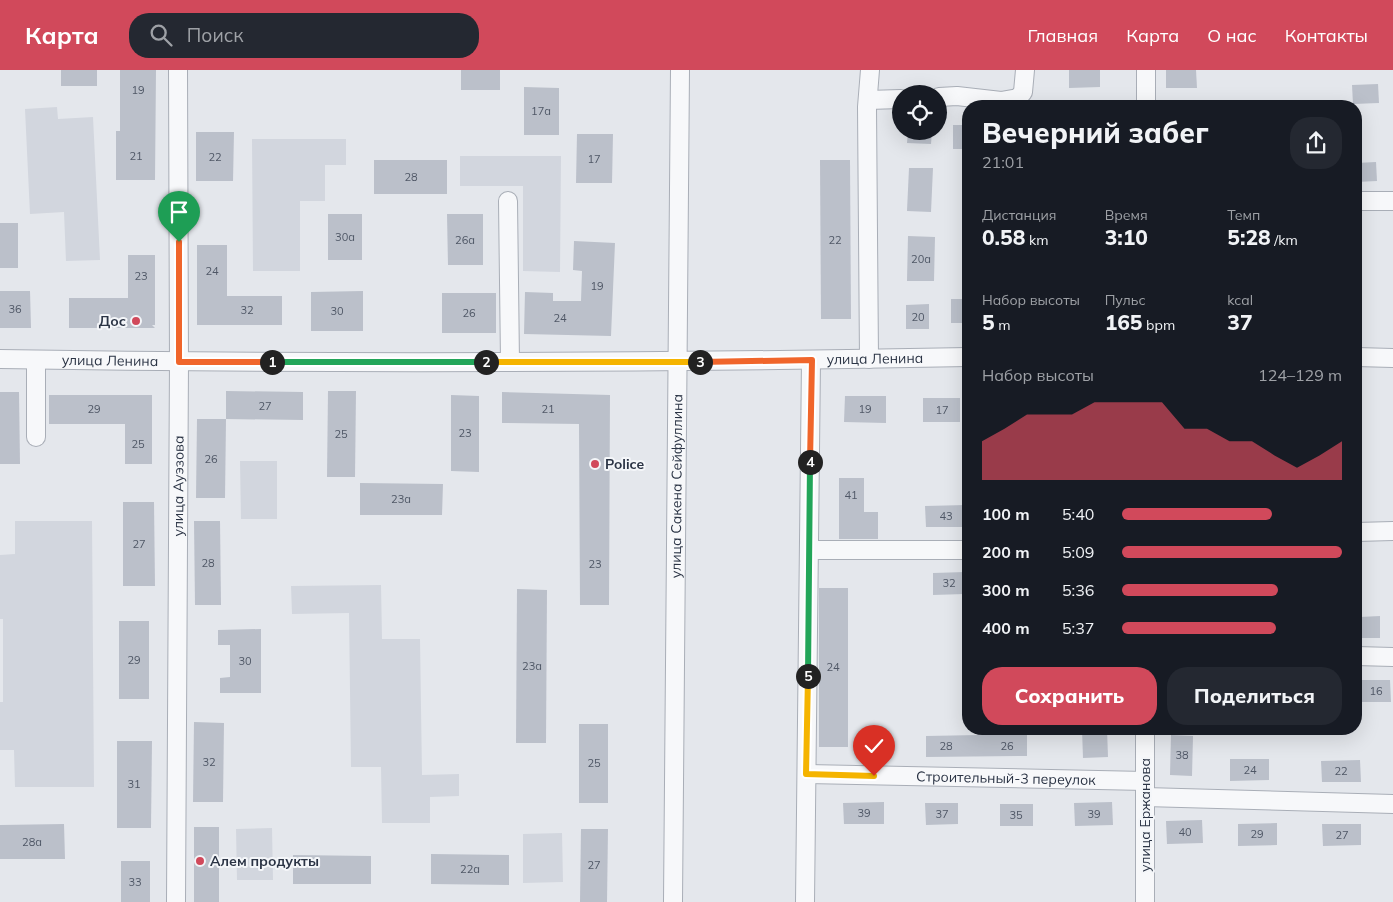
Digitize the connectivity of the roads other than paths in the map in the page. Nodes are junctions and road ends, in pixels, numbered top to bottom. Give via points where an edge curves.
1 (178, 70) edge
2 (680, 70) edge
3 (870, 70) edge
4 (1025, 70) edge
5 (1146, 70) edge
6 (947, 97) edge
7 (892, 99) edge
8 (868, 100) junction
9 (992, 100) edge
10 (1007, 100) edge
11 (1146, 100) edge
12 (508, 201) dead end
13 (1362, 201) edge
14 (1393, 201) edge
15 (962, 357) edge
16 (1362, 358) edge
17 (1393, 358) edge
18 (869, 359) junction
19 (0, 360) edge
20 (36, 360) junction
21 (812, 360) junction
22 (179, 362) junction
23 (510, 362) junction
24 (678, 362) junction
25 (36, 437) dead end
26 (1393, 531) edge
27 (1362, 532) edge
28 (809, 550) junction
29 (962, 550) edge
30 (1362, 656) edge
31 (1393, 657) edge
32 (1145, 735) edge
33 (806, 774) junction
34 (1145, 789) junction
35 (1393, 804) edge
36 (176, 902) edge
37 (673, 902) edge
38 (805, 902) edge
39 (1145, 902) edge

1 - 22 street, улица Ауэзова
2 - 24 street, улица Сакена Сейфуллина
3 - 8 street
4 - 10 street via 1023,92 1018,98
5 - 11 street
6 - 9 street
7 - 8 street
8 - 18 street
12 - 23 street
13 - 14 street
15 - 18 street, улица Ленина
16 - 17 street
18 - 21 street, улица Ленина
19 - 20 street, улица Ленина
20 - 22 street, улица Ленина
20 - 25 street
21 - 24 street, улица Ленина
21 - 28 street
22 - 23 street, улица Ленина
22 - 36 street, улица Ауэзова
23 - 24 street, улица Ленина
24 - 37 street, улица Сакена Сейфуллина
26 - 27 street
28 - 29 street
28 - 33 street
30 - 31 street
32 - 34 street, улица Ержанова
33 - 34 street, Строительный-3 переулок
33 - 38 street
34 - 35 street, Строительный-3 переулок
34 - 39 street, улица Ержанова

